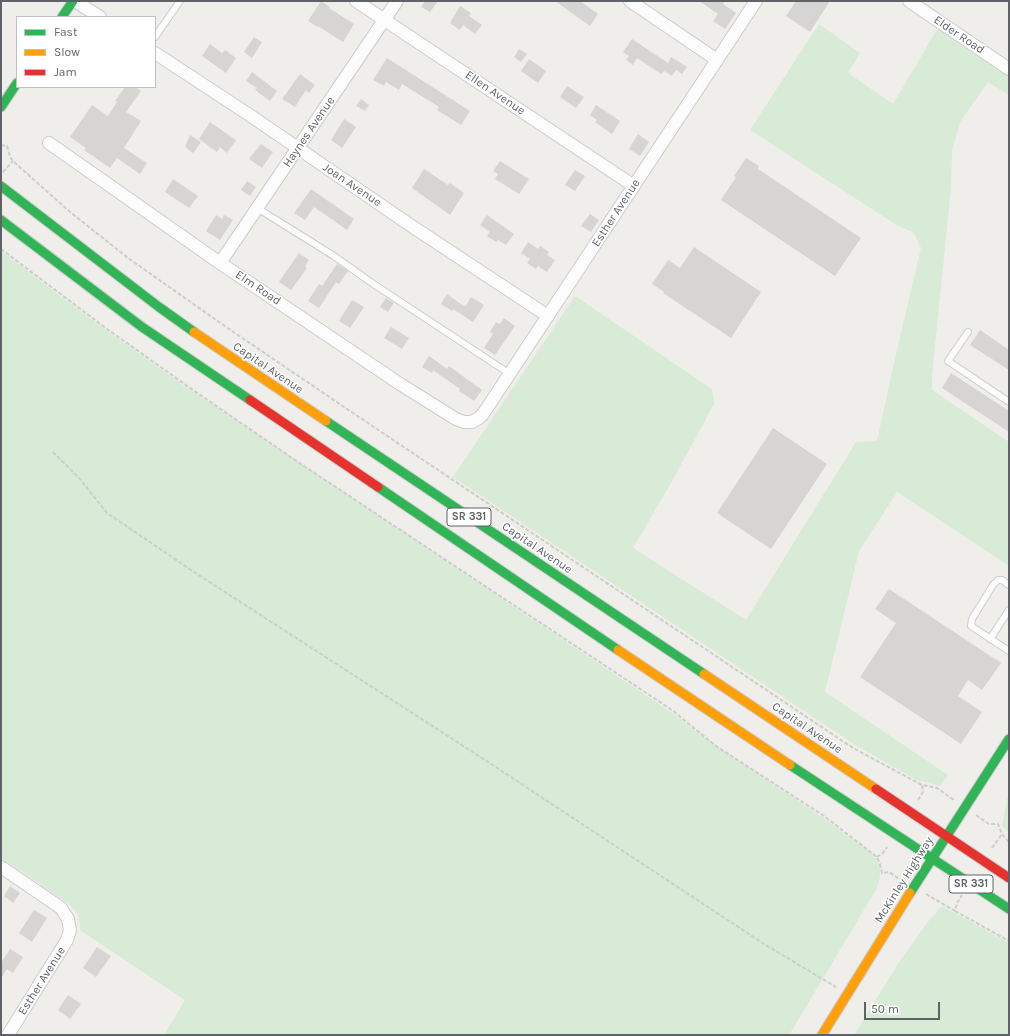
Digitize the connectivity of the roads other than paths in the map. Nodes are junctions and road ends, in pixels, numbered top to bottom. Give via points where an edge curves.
1 (74, 1) edge
2 (180, 1) edge
3 (356, 1) edge
4 (397, 1) edge
5 (630, 1) edge
6 (756, 1) edge
7 (908, 1) edge
8 (63, 16) edge
9 (98, 16) edge
10 (384, 20) junction
11 (156, 36) edge
12 (156, 54) edge
13 (717, 60) junction
14 (1009, 69) edge
15 (16, 84) edge
16 (1, 107) edge
17 (49, 143) dead end
18 (298, 148) junction
19 (1, 186) edge
20 (634, 186) junction
21 (257, 208) junction
22 (1, 220) edge
23 (220, 263) junction
24 (548, 316) junction
25 (968, 332) dead end
26 (510, 374) junction
27 (1009, 402) edge
28 (472, 422) joint
29 (1009, 584) edge
30 (1009, 610) edge
31 (990, 639) junction
32 (1009, 651) edge
33 (1009, 739) edge
34 (946, 836) junction
35 (932, 858) junction
36 (1, 867) edge
37 (1009, 878) edge
38 (1009, 909) edge
39 (8, 1035) edge
40 (822, 1035) edge

1 - 8 main road
1 - 9 street
2 - 11 lane
3 - 10 street, Ellen Avenue
4 - 10 street, Haynes Avenue
5 - 13 street
6 - 13 street, Esther Avenue
7 - 14 street, Elder Road
10 - 18 street, Haynes Avenue
10 - 20 street, Ellen Avenue
12 - 18 street, Joan Avenue
13 - 20 street, Esther Avenue
15 - 16 main road
17 - 23 street, Elm Road
18 - 21 street, Haynes Avenue
18 - 24 street, Joan Avenue
19 - 34 main road, Capital Avenue / SR 331 via 159,307 223,352
20 - 24 street, Esther Avenue
21 - 23 street, Haynes Avenue
21 - 26 lane via 334,256
22 - 35 main road, SR 331 via 149,332 775,756
23 - 28 street, Elm Road via 400,384 456,419
24 - 26 street, Esther Avenue
25 - 27 lane via 948,360
26 - 28 street, Esther Avenue via 480,418
29 - 31 lane via 998,580 992,585 972,620 971,626
30 - 31 lane
31 - 32 lane
33 - 34 main road, McKinley Highway
34 - 35 main road, McKinley Highway
34 - 37 main road, Capital Avenue / SR 331
35 - 38 main road, SR 331
35 - 40 main road, McKinley Highway
36 - 39 street, Esther Avenue via 61,908 70,925 68,940

